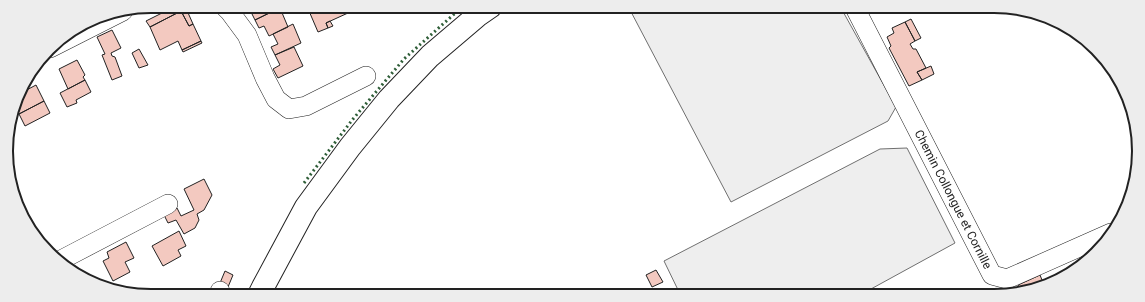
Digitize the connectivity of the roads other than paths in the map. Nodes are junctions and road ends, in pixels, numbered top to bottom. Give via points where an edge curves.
1 (231, 13) edge
2 (481, 13) edge
3 (497, 13) edge
4 (858, 13) edge
5 (106, 21) edge
6 (73, 36) edge
7 (366, 76) dead end
8 (168, 204) dead end
9 (1101, 237) edge
10 (64, 258) edge
11 (262, 289) edge
12 (278, 289) edge

1 - 7 street via 247,35 276,99 289,109 306,106
2 - 11 main road via 430,56 389,98 350,147 306,207
3 - 12 main road via 400,105 371,140 324,204
4 - 9 street, Chemin Collongue et Cornille via 992,275 1007,279
5 - 6 street
8 - 10 street

